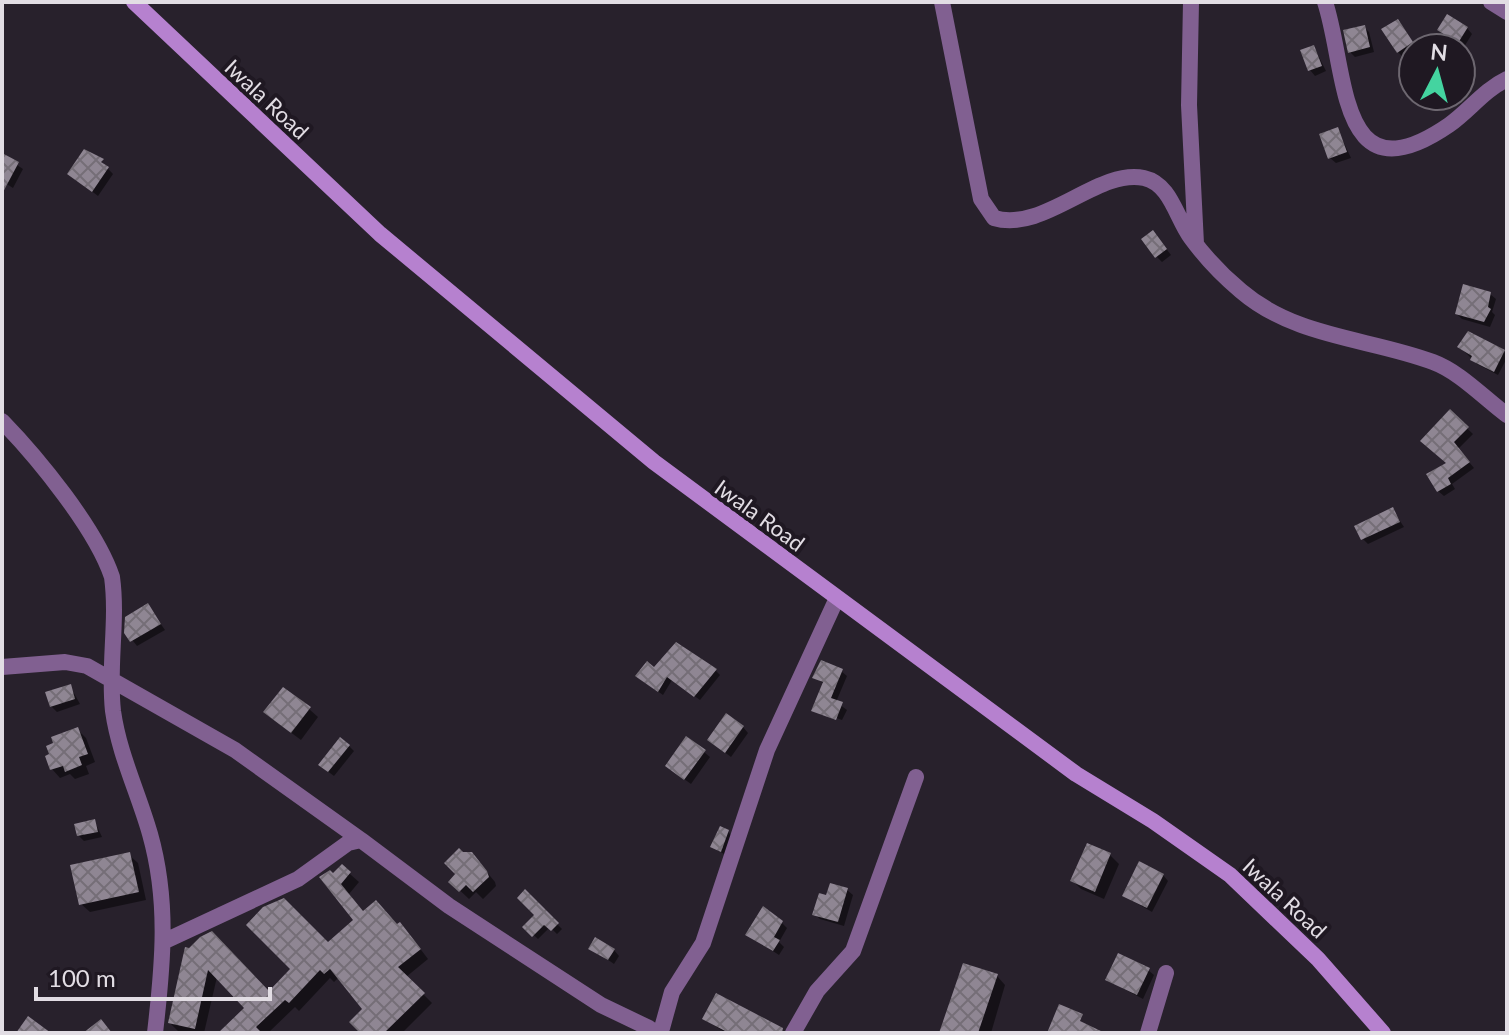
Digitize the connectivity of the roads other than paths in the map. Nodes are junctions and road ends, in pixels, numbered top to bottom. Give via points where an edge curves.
1 (134, 2) edge
2 (942, 2) edge
3 (1191, 2) edge
4 (1325, 2) edge
5 (1491, 2) edge
6 (1507, 12) edge
7 (1507, 79) edge
8 (1196, 245) junction
9 (1507, 415) edge
10 (2, 421) edge
11 (837, 598) junction
12 (2, 667) edge
13 (111, 682) junction
14 (916, 777) dead end
15 (361, 840) junction
16 (165, 941) junction
17 (1166, 973) dead end
18 (655, 1031) edge
19 (155, 1033) edge
20 (793, 1033) edge
21 (1148, 1033) edge
22 (1383, 1033) edge

1 - 11 street, Iwala Road via 380,234 675,479
2 - 8 street via 981,199 994,218 1029,219 1137,177 1162,188
3 - 8 street via 1189,105
4 - 7 street via 1352,114 1372,146 1383,150 1420,140 1448,126
5 - 6 street
8 - 9 street via 1242,293 1267,309 1341,339 1436,363
10 - 13 street via 66,500 108,564 115,595
11 - 18 street via 767,750 703,943
11 - 22 street, Iwala Road via 1076,774 1230,875 1318,959
12 - 13 street via 77,663
13 - 15 street via 235,750
13 - 16 street via 118,736 158,872
14 - 20 street via 853,951 817,991
15 - 16 street via 348,843 298,879
15 - 18 street via 449,906 601,1005
16 - 19 street
17 - 21 street

